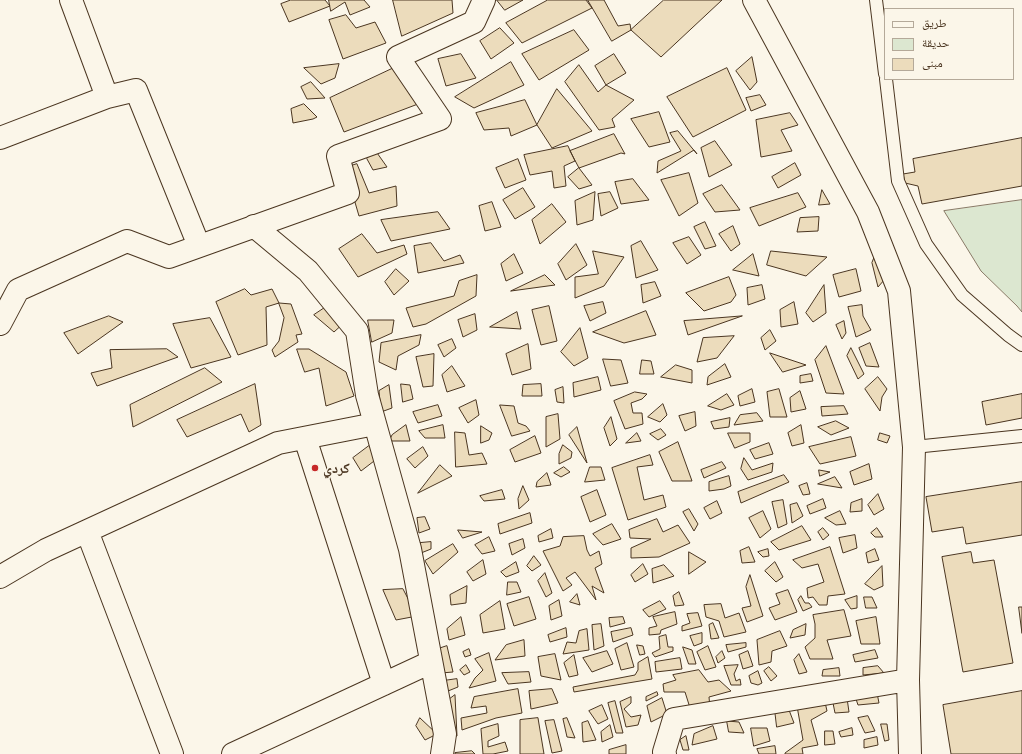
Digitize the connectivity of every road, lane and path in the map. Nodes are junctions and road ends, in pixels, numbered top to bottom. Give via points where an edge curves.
1 (71, 0) edge
2 (484, 0) edge
3 (754, 0) edge
4 (876, 0) edge
5 (884, 66) edge
6 (886, 80) edge
7 (107, 97) junction
8 (0, 138) edge
9 (254, 226) junction
10 (199, 246) junction
11 (0, 324) edge
12 (1022, 345) edge
13 (375, 424) junction
14 (1022, 436) edge
15 (305, 438) junction
16 (914, 447) junction
17 (87, 531) junction
18 (0, 577) edge
19 (432, 662) junction
20 (908, 680) junction
21 (384, 684) junction
22 (172, 754) edge
23 (233, 754) edge
24 (442, 754) edge
25 (665, 754) edge
26 (910, 754) edge

1 - 7 street
2 - 9 street via 474,22 398,57 440,120 338,156 348,192
3 - 16 street via 868,212 899,291
4 - 5 lane
6 - 12 lane via 898,181 926,244 962,295
7 - 8 street
7 - 10 street via 136,90
9 - 10 street
9 - 13 street via 308,271 357,331 366,395
10 - 11 street via 169,257 127,241 18,290
13 - 15 street
13 - 19 street via 410,549
14 - 16 lane
15 - 17 street via 278,443
15 - 21 street
16 - 20 street
17 - 18 street via 46,550
17 - 22 street
19 - 21 street
19 - 24 street via 445,734
20 - 25 street via 674,719
20 - 26 street
21 - 23 street

